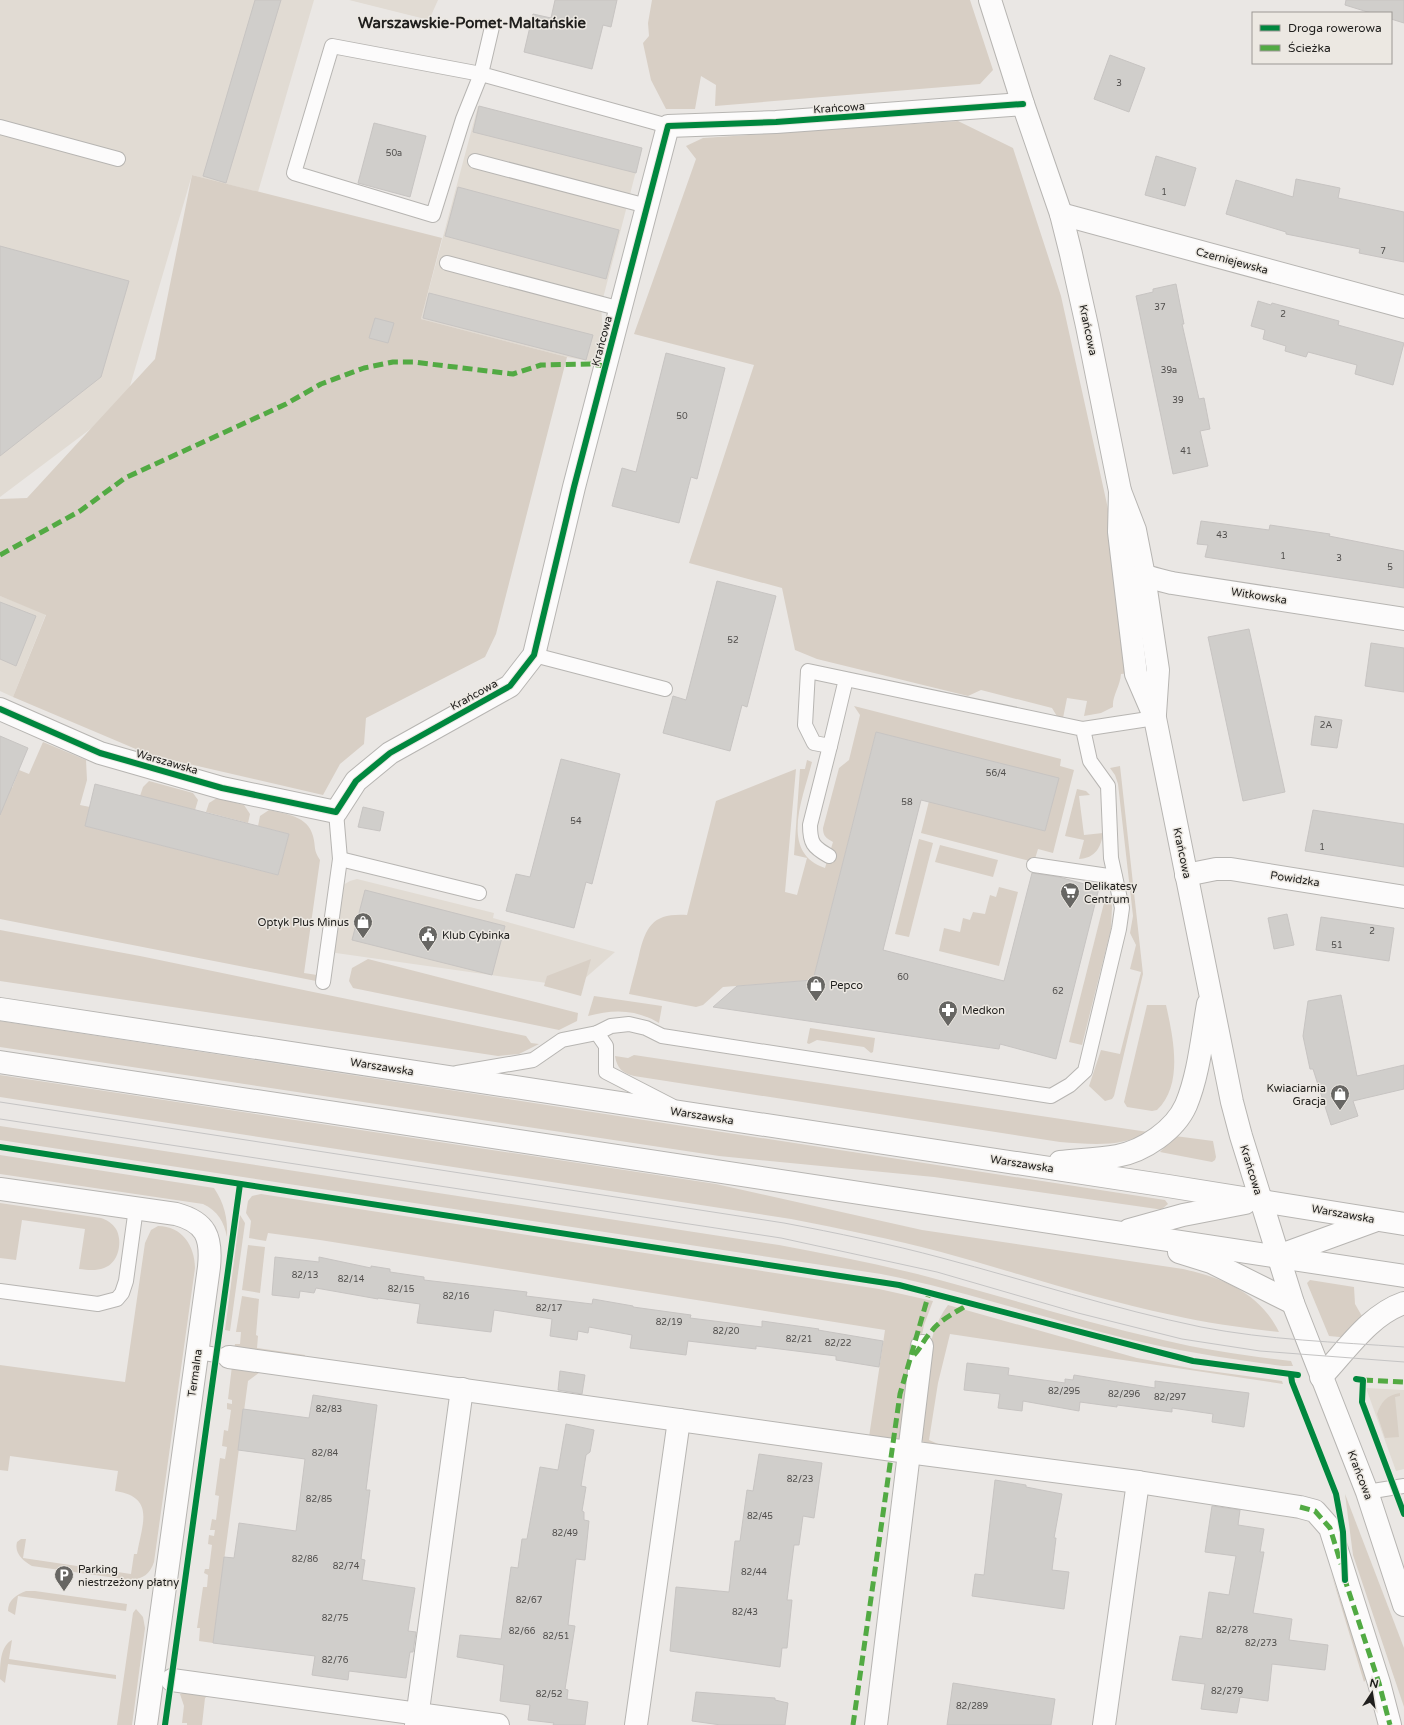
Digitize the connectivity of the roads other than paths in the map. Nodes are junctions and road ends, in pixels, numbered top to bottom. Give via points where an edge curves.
1 (990, 0) edge
2 (492, 27) dead end
3 (481, 74) junction
4 (1023, 104) junction
5 (668, 126) junction
6 (0, 127) edge
7 (118, 159) dead end
8 (475, 161) dead end
9 (647, 206) junction
10 (1061, 214) junction
11 (447, 263) dead end
12 (1404, 307) edge
13 (621, 309) junction
14 (1120, 491) junction
15 (1122, 556) junction
16 (1144, 576) junction
17 (1404, 618) edge
18 (534, 655) junction
19 (846, 679) junction
20 (665, 689) dead end
21 (0, 709) edge
22 (1155, 718) junction
23 (1083, 729) junction
24 (830, 746) junction
25 (336, 812) junction
26 (829, 856) dead end
27 (340, 859) junction
28 (1034, 865) dead end
29 (1186, 875) junction
30 (1115, 876) junction
31 (479, 893) dead end
32 (1404, 897) edge
33 (323, 982) dead end
34 (1210, 993) junction
35 (0, 1009) edge
36 (597, 1033) junction
37 (0, 1062) edge
38 (441, 1076) junction
39 (686, 1113) junction
40 (1027, 1165) junction
41 (1168, 1186) junction
42 (0, 1188) edge
43 (1260, 1200) junction
44 (136, 1208) junction
45 (1183, 1215) junction
46 (1375, 1220) junction
47 (1404, 1224) edge
48 (1121, 1232) junction
49 (1277, 1256) junction
50 (1404, 1276) edge
51 (0, 1291) edge
52 (1293, 1303) junction
53 (1404, 1303) edge
54 (922, 1346) dead end
55 (198, 1352) junction
56 (229, 1357) joint
57 (1321, 1377) junction
58 (462, 1389) junction
59 (679, 1420) junction
60 (910, 1452) junction
61 (1138, 1482) junction
62 (1404, 1486) edge
63 (1368, 1492) junction
64 (1404, 1605) edge
65 (162, 1679) junction
66 (417, 1719) edge
67 (146, 1725) edge
68 (498, 1725) edge
69 (636, 1725) edge
70 (876, 1725) edge
71 (1104, 1725) edge
72 (1390, 1725) edge

1 - 4 street, Krańcowa
2 - 3 lane
3 - 3 lane via 463,119 433,215 294,173 332,46
3 - 5 lane
4 - 5 street, Krańcowa via 776,122
4 - 10 street, Krańcowa
5 - 9 street, Krańcowa
6 - 7 lane
8 - 9 lane
9 - 13 street, Krańcowa
10 - 12 street, Czerniejewska
10 - 14 street, Krańcowa via 1087,326
11 - 13 lane
13 - 18 street, Krańcowa
14 - 15 street, Krańcowa via 1119,532
14 - 16 street, Krańcowa via 1135,530
15 - 16 street, Witkowska via 1135,571
15 - 22 street, Krańcowa via 1136,674
16 - 17 street, Witkowska via 1172,583
16 - 22 street, Krańcowa via 1158,670
18 - 20 lane
18 - 25 street, Krańcowa via 510,686 390,753 356,781
19 - 23 lane
19 - 24 lane
19 - 24 lane via 808,671 805,724 814,744
21 - 25 street, Warszawska via 100,753 222,788
22 - 23 lane
22 - 29 street, Krańcowa
23 - 30 lane via 1090,762 1108,786 1111,858
24 - 26 lane via 810,825 810,838 817,849
25 - 27 lane
27 - 31 lane
27 - 33 lane
28 - 30 lane
29 - 32 street, Powidzka via 1231,869
29 - 34 street, Krańcowa
30 - 36 lane via 1122,908 1119,929 1085,1071 1070,1085 1051,1096 662,1036 646,1028 629,1024 611,1026
34 - 40 street via 1186,1106 1171,1126 1150,1143 1118,1156
34 - 43 street, Krańcowa via 1232,1102
35 - 38 street, Warszawska
36 - 38 lane via 562,1040 533,1060
36 - 39 lane via 606,1046 606,1072
37 - 48 street
38 - 39 street, Warszawska
39 - 40 street, Warszawska
40 - 41 street, Warszawska
41 - 43 street, Warszawska
41 - 45 street via 1182,1198
42 - 44 street, Termalna
43 - 45 street
43 - 46 street, Warszawska
43 - 49 street, Krańcowa
44 - 51 lane via 126,1281 117,1299 98,1304
44 - 55 street, Termalna via 190,1219 201,1226 206,1234 210,1256
45 - 48 street
46 - 47 street, Warszawska
46 - 49 street
48 - 49 street
48 - 52 street via 1211,1262
49 - 50 street
49 - 52 street, Krańcowa
52 - 57 street, Krańcowa
53 - 57 street via 1391,1308 1376,1319
54 - 60 street
55 - 56 lane
55 - 65 street, Termalna
56 - 58 street
57 - 63 street, Krańcowa
58 - 59 street
58 - 66 street
59 - 60 street
59 - 69 street
60 - 61 street
60 - 70 street
61 - 71 street
61 - 72 street via 1315,1511 1330,1528
62 - 63 lane
63 - 64 street, Krańcowa
65 - 66 street
65 - 67 street, Termalna
66 - 68 street

